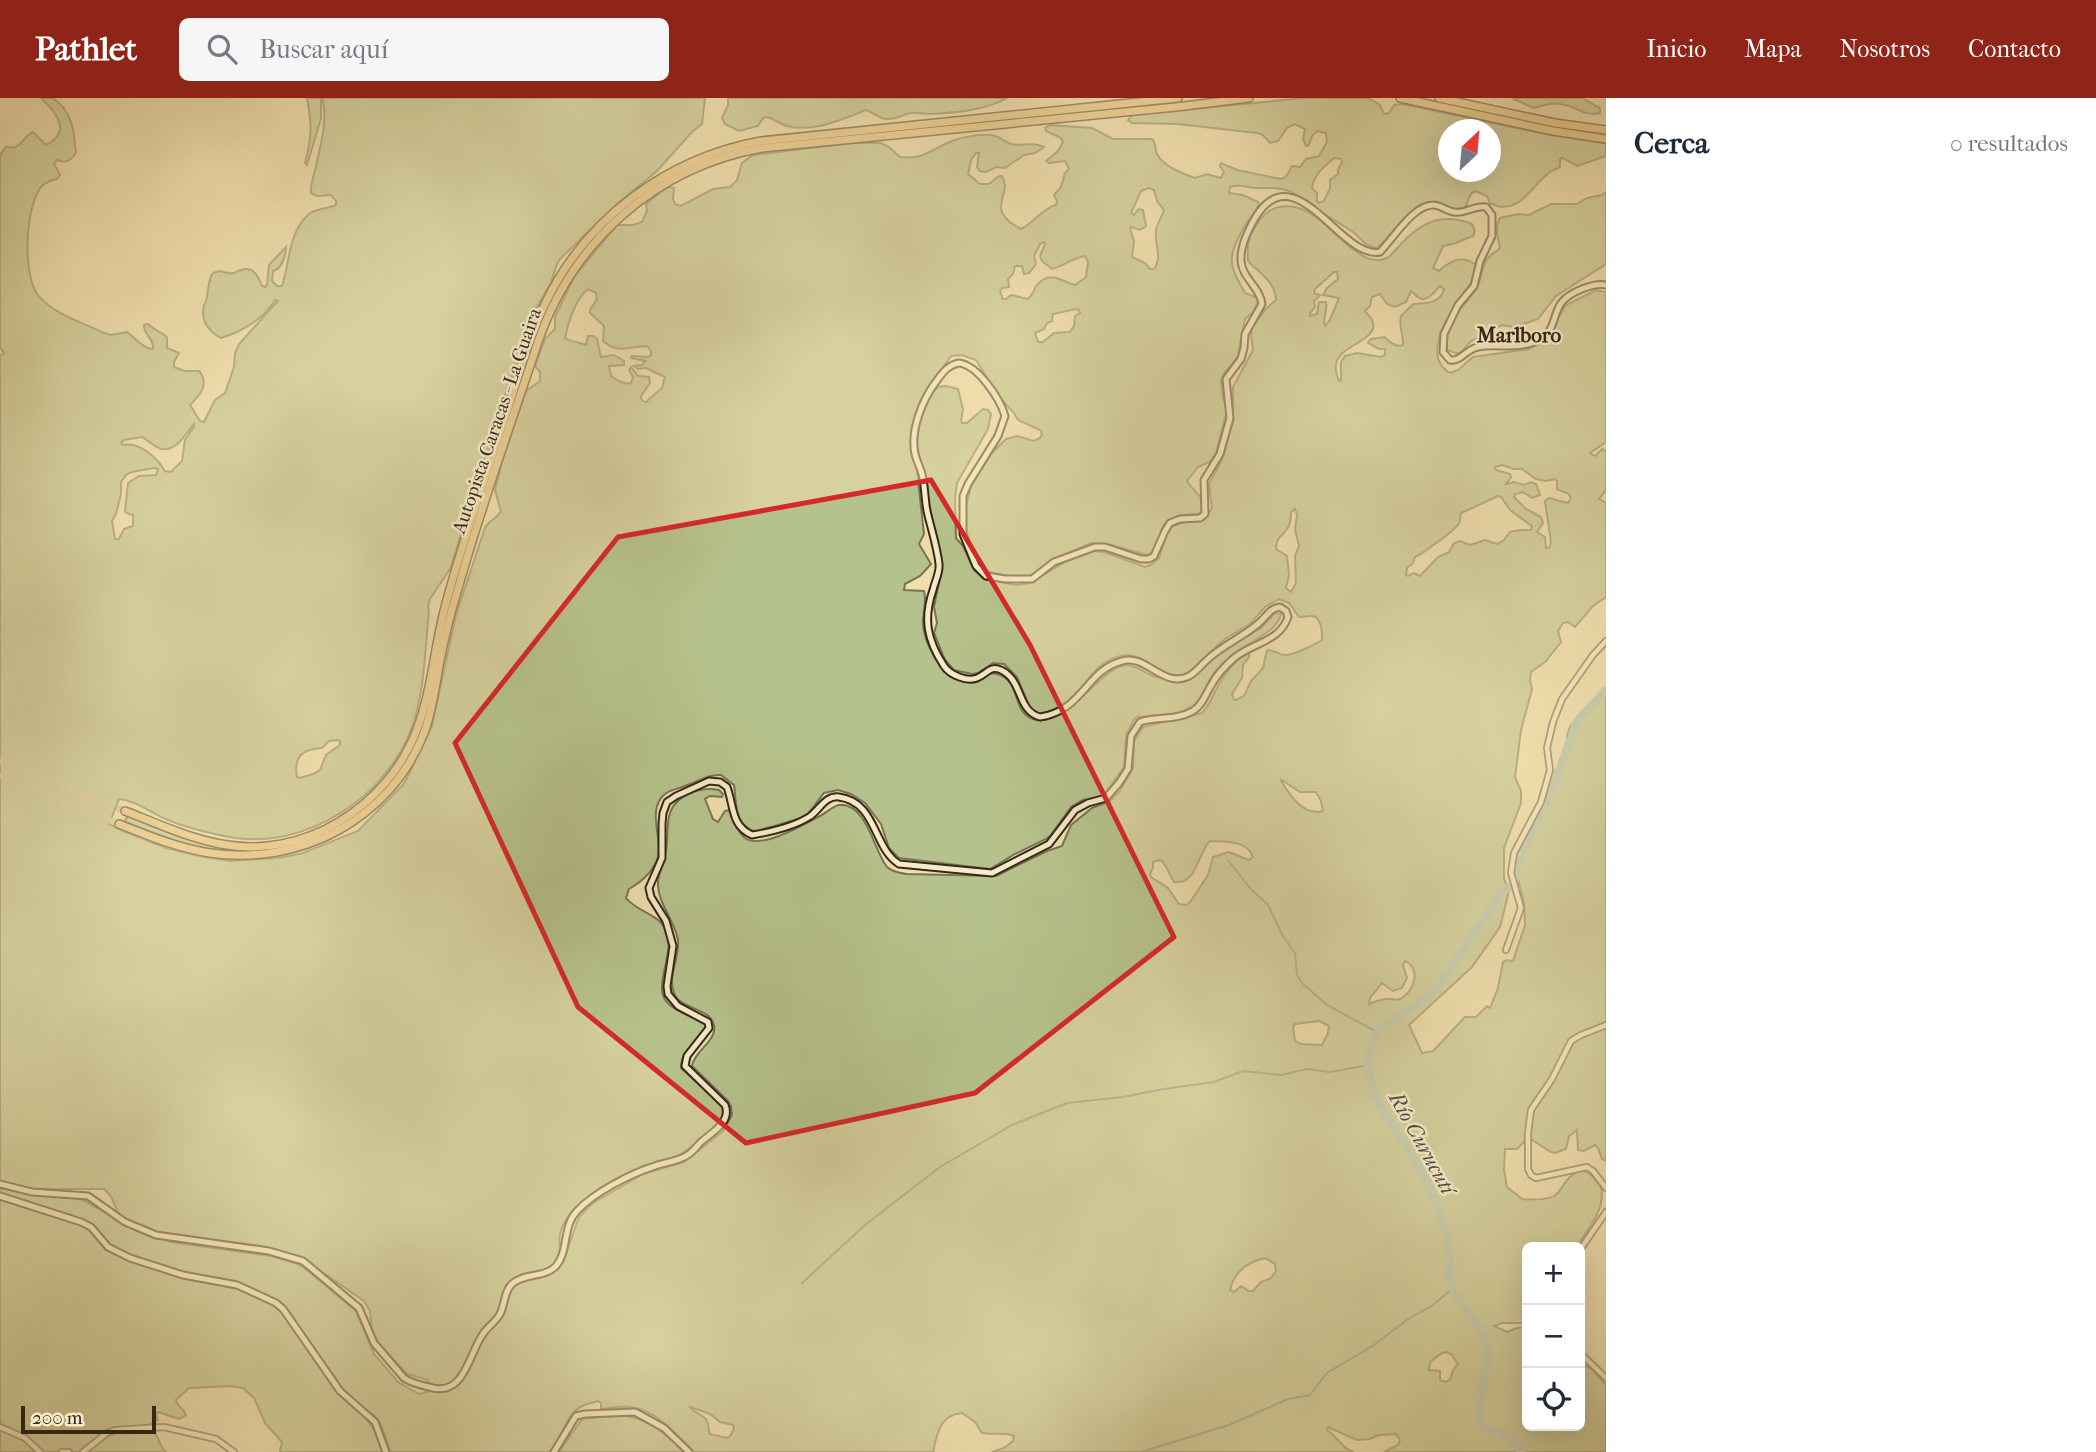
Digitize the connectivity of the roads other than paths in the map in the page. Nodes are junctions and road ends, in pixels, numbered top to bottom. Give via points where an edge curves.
1 (1178, 98) edge
2 (1249, 98) edge
3 (1400, 98) edge
4 (1439, 98) edge
5 (1606, 130) edge
6 (1606, 139) edge
7 (1606, 285) edge
8 (1606, 641) edge
9 (125, 811) tunnel mouth
10 (119, 824) tunnel mouth
11 (1506, 950) dead end
12 (1606, 1025) edge
13 (0, 1184) edge
14 (1606, 1188) edge
15 (0, 1196) edge
16 (1606, 1212) edge
17 (1585, 1243) edge
18 (1585, 1358) edge
19 (1606, 1377) edge
20 (0, 1427) edge
21 (40, 1452) edge
22 (62, 1452) edge
23 (69, 1452) edge
24 (83, 1452) edge
25 (234, 1452) edge
26 (386, 1452) edge
27 (554, 1452) edge
28 (689, 1452) edge

1 - 9 highway, Autopista Caracas - La Guaira via 761,141 697,159 648,186 583,244 558,280 537,324 455,572 420,721 404,756 382,787 328,829 264,846 206,841
2 - 10 highway, Autopista Caracas - La Guaira via 762,148 715,160 676,177 603,233 552,306 462,574 427,723 411,760 387,792 332,835 265,854 189,849
3 - 6 highway
4 - 5 highway
7 - 13 main road via 1595,284 1565,299 1542,338 1522,346 1475,348 1450,360 1443,352 1442,339 1458,305 1474,286 1490,243 1490,210 1478,206 1456,213 1438,205 1425,206 1374,253 1300,199 1274,201 1258,215 1242,247 1243,270 1262,304 1245,334 1243,354 1226,379 1230,418 1220,454 1204,480 1205,514 1170,523 1149,559 1094,547 1054,562 1029,579 983,574 963,534 964,492 1005,416 973,367 959,363 947,368 924,402 915,445 939,567 929,601 928,631 950,672 975,679 999,669 1015,681 1028,711 1045,717 1071,704 1112,664 1135,660 1167,678 1184,678 1273,608 1286,611 1285,625 1231,661 1197,709 1170,719 1140,722 1130,741 1128,769 1106,798 1075,810 1049,844 992,873 899,864 887,854 868,816 841,797 828,799 802,821 752,835 739,825 727,787 720,782 709,782 667,802 662,858 649,888 673,946 666,991 674,1002 710,1025 685,1063 725,1105 725,1119 686,1156 648,1168 600,1192 579,1209 569,1223 555,1267 512,1284 466,1372 446,1390 409,1381 374,1343 359,1308 303,1261 269,1251 156,1235 125,1222 84,1195 32,1192
8 - 11 street via 1562,699 1553,722 1547,748 1550,770 1541,802 1514,853 1511,873 1521,908
12 - 14 street via 1571,1041 1533,1106 1528,1168 1536,1178 1587,1167
15 - 26 main road via 81,1222 108,1247 131,1258 183,1275 237,1285 276,1303 340,1391 375,1422
16 - 17 street
18 - 19 street
20 - 21 street via 25,1438
22 - 23 street
24 - 25 street via 115,1430 164,1427 216,1439
27 - 28 main road via 576,1416 630,1411 659,1424

